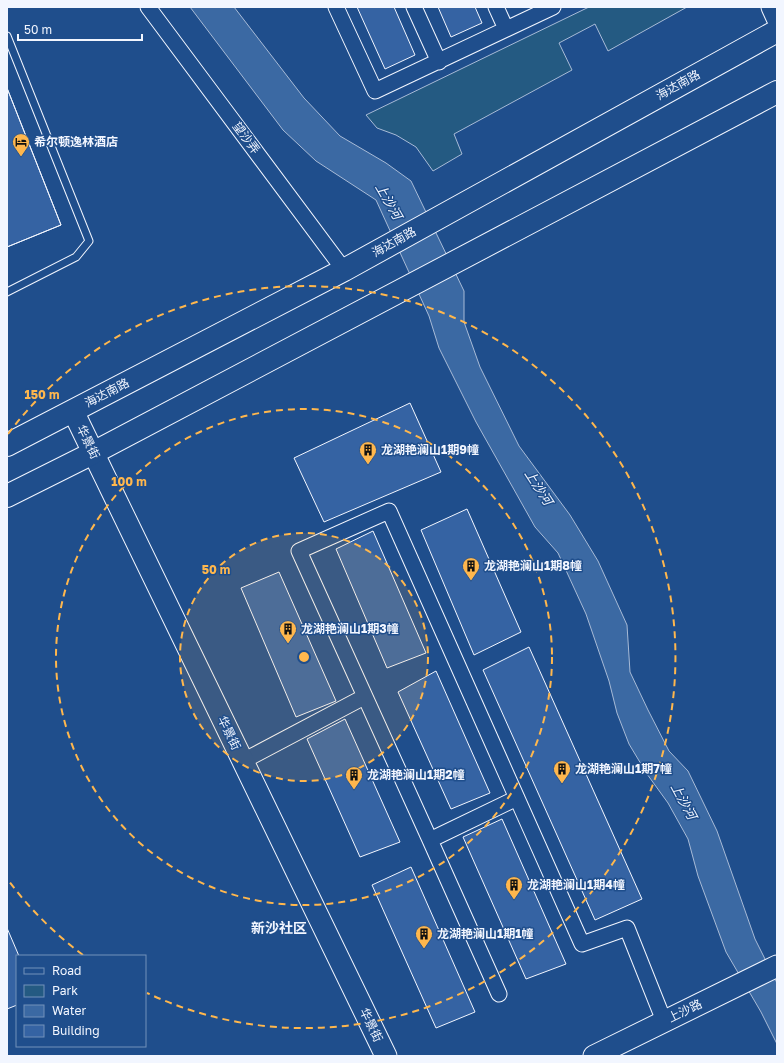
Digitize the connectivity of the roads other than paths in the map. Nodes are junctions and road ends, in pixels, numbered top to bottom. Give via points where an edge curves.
1 (148, 7) edge
2 (336, 7) edge
3 (414, 7) edge
4 (496, 7) edge
5 (553, 7) edge
6 (772, 7) edge
7 (777, 18) edge
8 (506, 29) junction
9 (777, 31) edge
10 (7, 36) edge
11 (439, 62) junction
12 (777, 92) edge
13 (344, 270) junction
14 (7, 292) edge
15 (73, 411) junction
16 (7, 446) edge
17 (93, 453) junction
18 (7, 496) edge
19 (364, 697) junction
20 (243, 761) junction
21 (517, 798) junction
22 (430, 840) junction
23 (777, 966) edge
24 (777, 980) edge
25 (739, 991) junction
26 (499, 994) dead end
27 (664, 1021) junction
28 (386, 1056) edge
29 (594, 1056) edge
30 (623, 1056) edge

1 - 13 street, 望沙弄
2 - 11 street via 376,91
3 - 11 street
4 - 8 street
5 - 8 street
6 - 7 street
8 - 11 street
9 - 13 main road, 海达南路
10 - 14 lane via 89,241 76,257
12 - 17 main road
13 - 15 main road, 海达南路
15 - 16 main road, 海达南路
15 - 17 street, 华景街
17 - 18 main road
17 - 20 street, 华景街
19 - 20 street
19 - 21 street via 299,551 389,511
19 - 22 street
20 - 28 street, 华景街
21 - 22 street
21 - 27 street via 582,944 627,928
22 - 26 street
23 - 25 street, 上沙路
24 - 25 street, 上沙路
25 - 27 street, 上沙路
25 - 30 street, 上沙路
27 - 29 street, 上沙路

